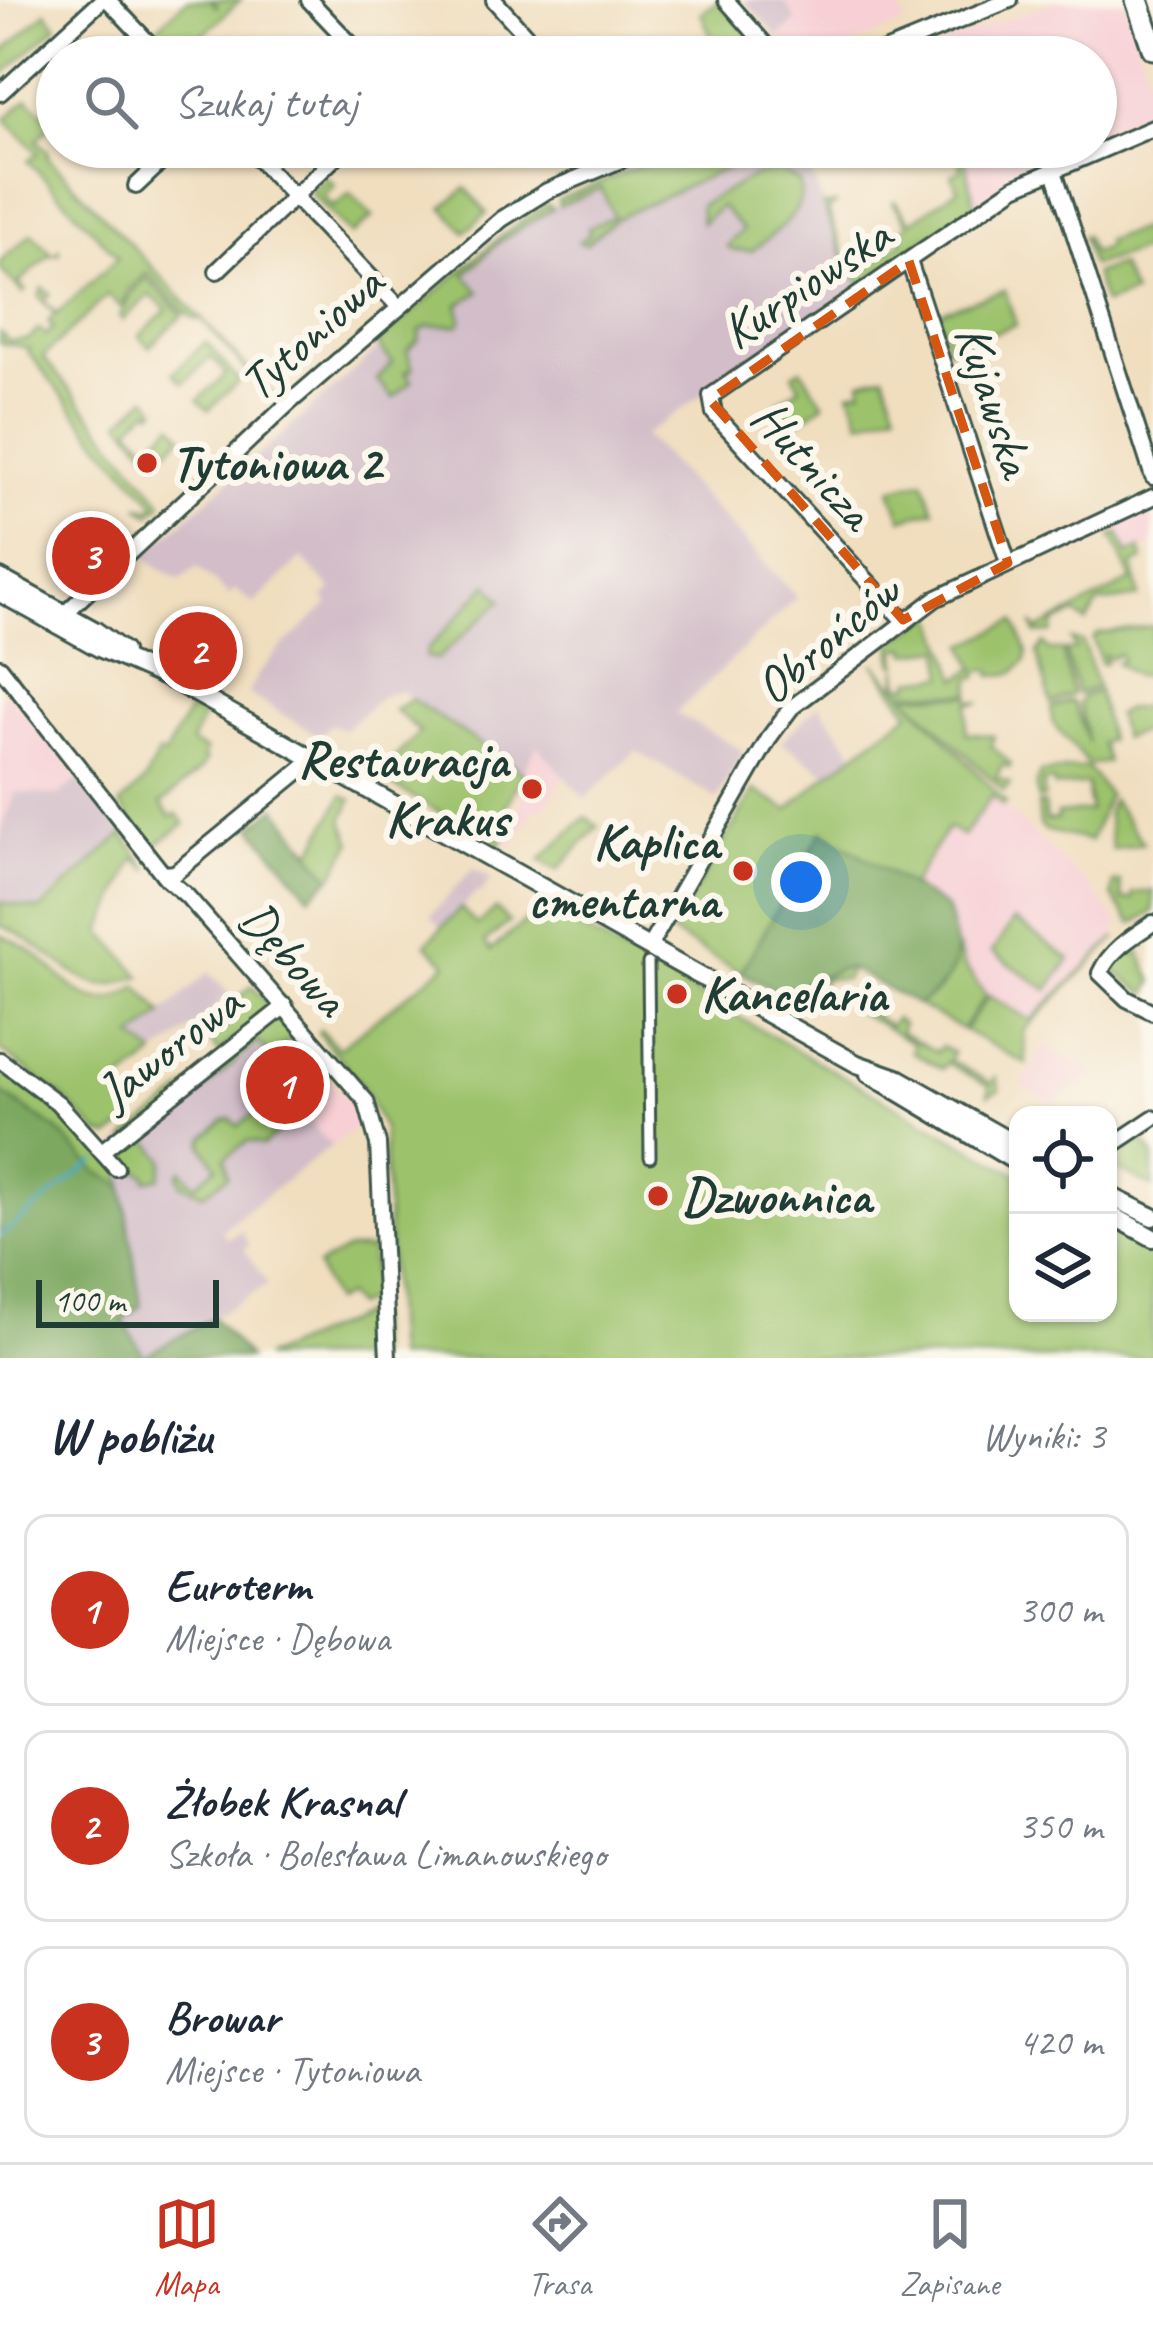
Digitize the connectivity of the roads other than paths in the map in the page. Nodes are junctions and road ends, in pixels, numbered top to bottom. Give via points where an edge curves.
1 (105, 0) edge
2 (309, 0) edge
3 (494, 0) edge
4 (726, 0) edge
5 (1010, 0) edge
6 (1137, 0) edge
7 (64, 36) edge
8 (141, 36) edge
9 (343, 36) edge
10 (526, 36) edge
11 (758, 36) edge
12 (922, 36) edge
13 (1153, 48) edge
14 (36, 61) edge
15 (0, 93) edge
16 (1153, 128) edge
17 (1117, 143) edge
18 (155, 168) edge
19 (267, 168) edge
20 (324, 168) edge
21 (595, 168) edge
22 (1053, 169) joint
23 (136, 186) dead end
24 (294, 197) junction
25 (908, 260) junction
26 (217, 271) dead end
27 (398, 307) junction
28 (714, 413) joint
29 (1153, 477) edge
30 (1153, 497) edge
31 (1008, 563) junction
32 (0, 578) edge
33 (0, 593) edge
34 (59, 618) junction
35 (903, 620) junction
36 (0, 667) edge
37 (314, 759) junction
38 (182, 868) junction
39 (163, 874) junction
40 (187, 896) junction
41 (1153, 923) edge
42 (648, 955) junction
43 (285, 1006) junction
44 (1153, 1012) edge
45 (0, 1060) edge
46 (857, 1064) junction
47 (1153, 1118) edge
48 (1009, 1140) edge
49 (1117, 1142) edge
50 (102, 1150) junction
51 (650, 1157) dead end
52 (1009, 1157) edge
53 (116, 1168) dead end
54 (1117, 1200) edge
55 (1110, 1214) edge
56 (1153, 1217) edge
57 (1153, 1238) edge
58 (388, 1358) edge

1 - 7 street
1 - 8 street
2 - 9 street
3 - 10 street
4 - 11 street
5 - 12 street
6 - 13 main road
14 - 15 street
16 - 17 street, Kurpiowska
18 - 23 street
19 - 24 street
20 - 24 street
21 - 27 street, Tytoniowa via 518,207
22 - 25 street, Kurpiowska
22 - 29 street
24 - 26 street
24 - 27 street
25 - 28 street, Kurpiowska via 714,393
25 - 31 street, Kujawska
27 - 34 street, Tytoniowa
28 - 35 street, Hutnicza
30 - 31 street, Obrońców
31 - 35 street, Obrońców
32 - 34 street
33 - 34 street
34 - 37 street via 104,635 133,660
35 - 42 street, Obrońców via 785,714
36 - 39 street, Dębowa
37 - 38 street
37 - 42 street
38 - 39 street
38 - 40 street
39 - 40 street, Dębowa
40 - 43 street, Dębowa
41 - 44 street via 1100,973
42 - 46 street
42 - 51 street
43 - 50 street, Jaworowa
43 - 58 street, Dębowa via 358,1090 374,1121
45 - 50 street, Jaworowa via 58,1103
46 - 48 street via 914,1085
46 - 52 street
47 - 49 street
50 - 53 street, Jaworowa
54 - 56 street
55 - 57 street

